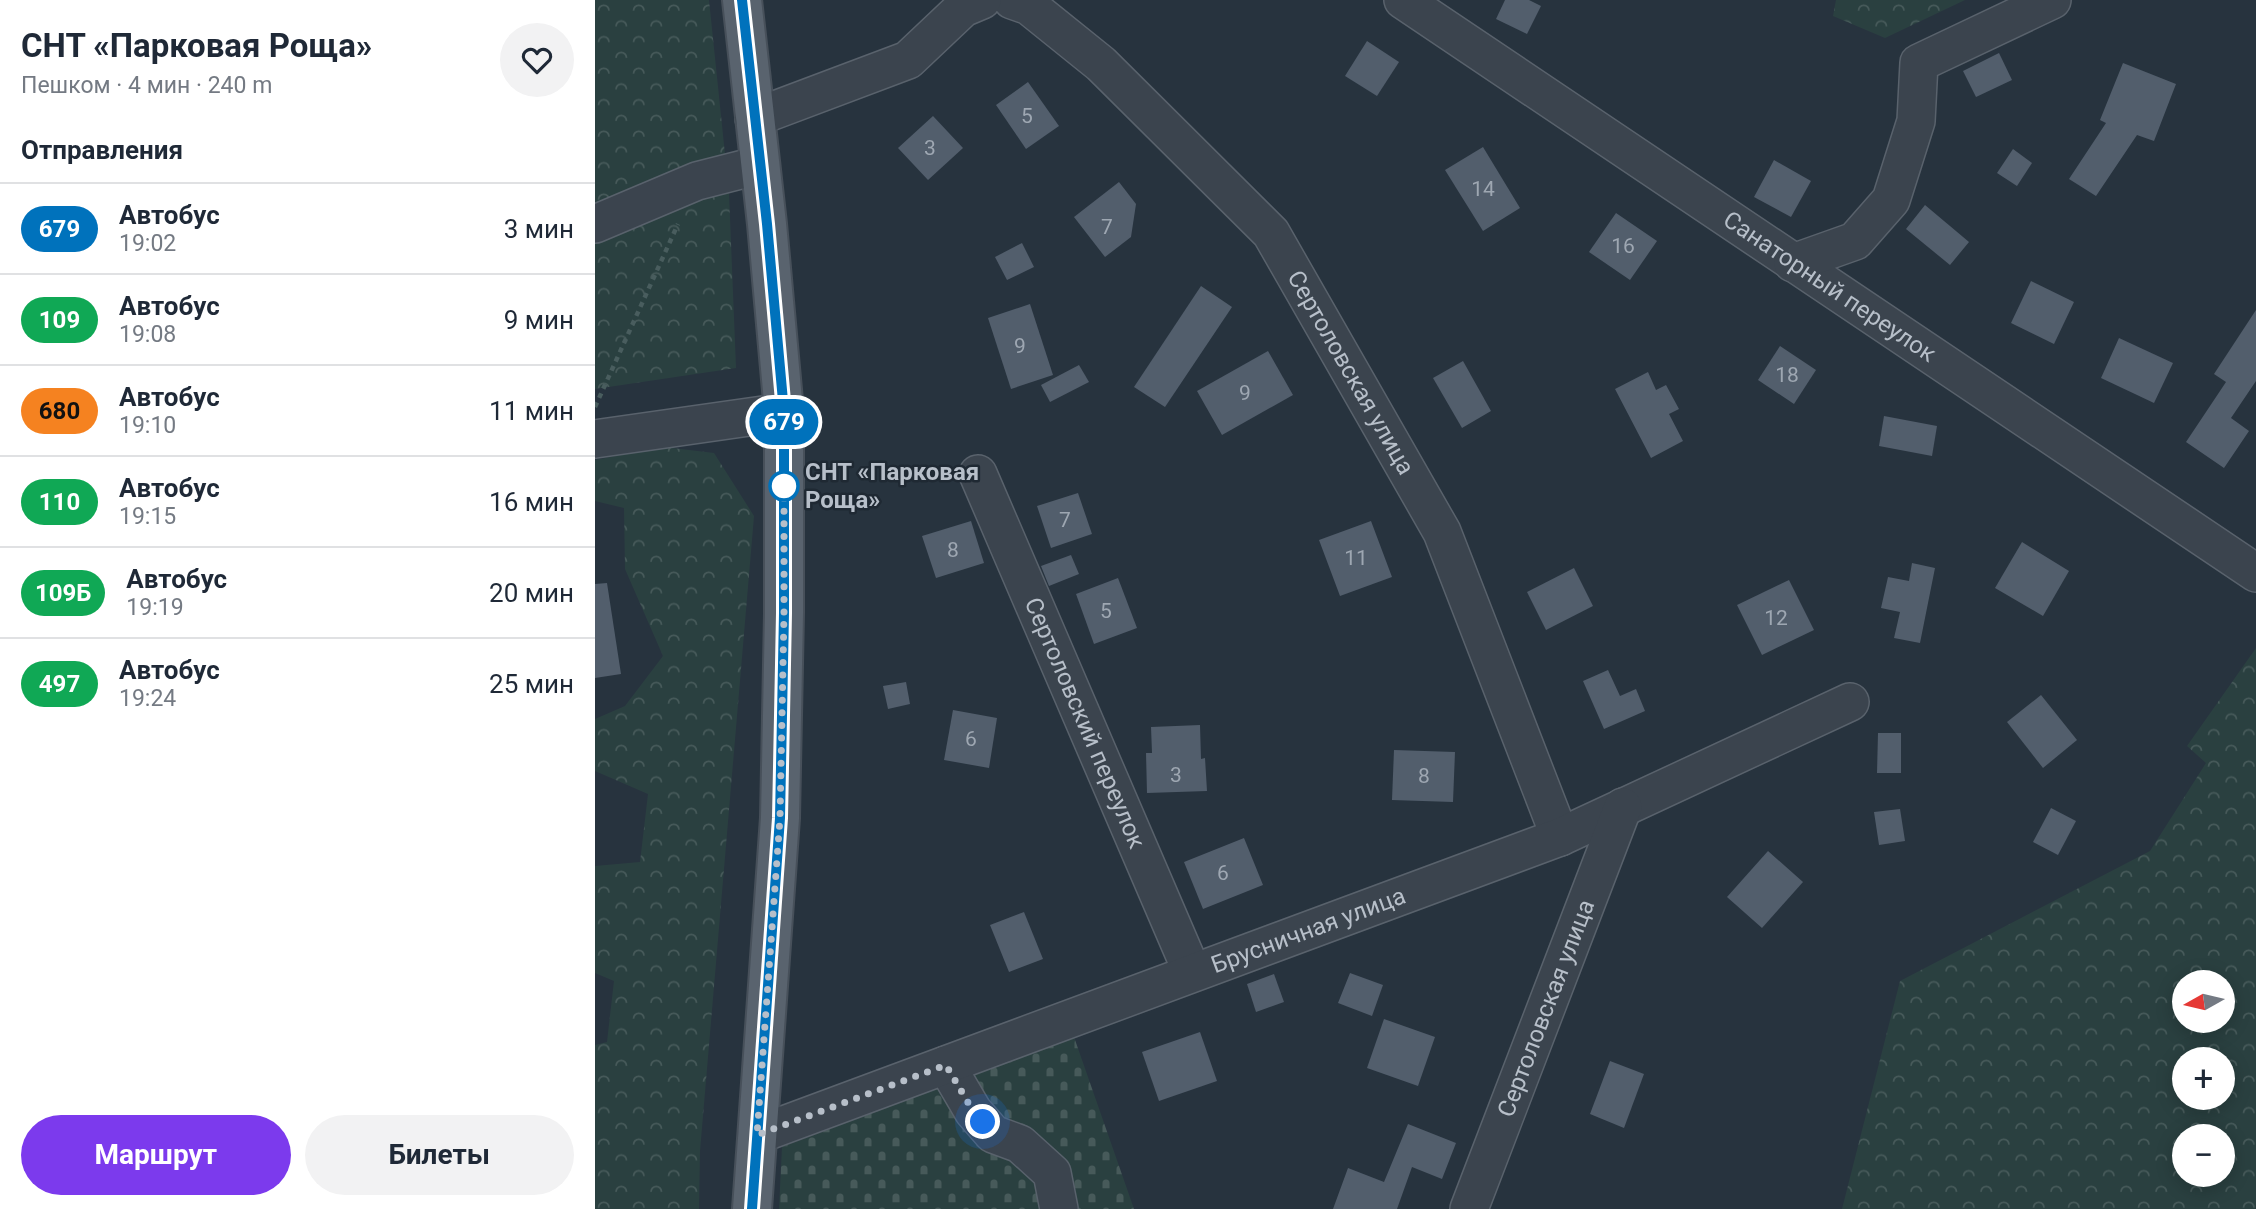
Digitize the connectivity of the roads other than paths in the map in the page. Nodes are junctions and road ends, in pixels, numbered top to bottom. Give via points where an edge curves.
1 (742, 0) edge
2 (982, 0) edge
3 (1012, 0) edge
4 (1403, 0) edge
5 (2052, 0) edge
6 (754, 118) junction
7 (760, 165) junction
8 (595, 224) edge
9 (1793, 262) junction
10 (784, 412) junction
11 (595, 439) edge
12 (978, 474) dead end
13 (2256, 573) edge
14 (1850, 702) dead end
15 (1623, 807) junction
16 (1560, 836) junction
17 (1192, 972) junction
18 (946, 1065) junction
19 (757, 1135) junction
20 (752, 1209) edge
21 (1059, 1209) edge
22 (1469, 1209) edge

1 - 6 main road
2 - 6 street via 963,8 908,60
3 - 16 street, Сертоловская улица via 1029,6 1101,64 1271,233 1441,532
4 - 9 street, Санаторный переулок
5 - 9 street via 1919,63 1916,121 1891,200 1855,241
6 - 7 main road
7 - 8 street via 697,181
7 - 10 main road
9 - 13 street, Санаторный переулок
10 - 11 street
10 - 19 main road via 780,818
12 - 17 street, Сертоловский переулок
14 - 15 street, Брусничная улица
15 - 16 street, Брусничная улица
15 - 22 street, Сертоловская улица
16 - 17 street, Брусничная улица
17 - 18 street, Брусничная улица
18 - 19 street, Брусничная улица
18 - 21 street via 973,1111 993,1134 1020,1144 1052,1173
19 - 20 main road

